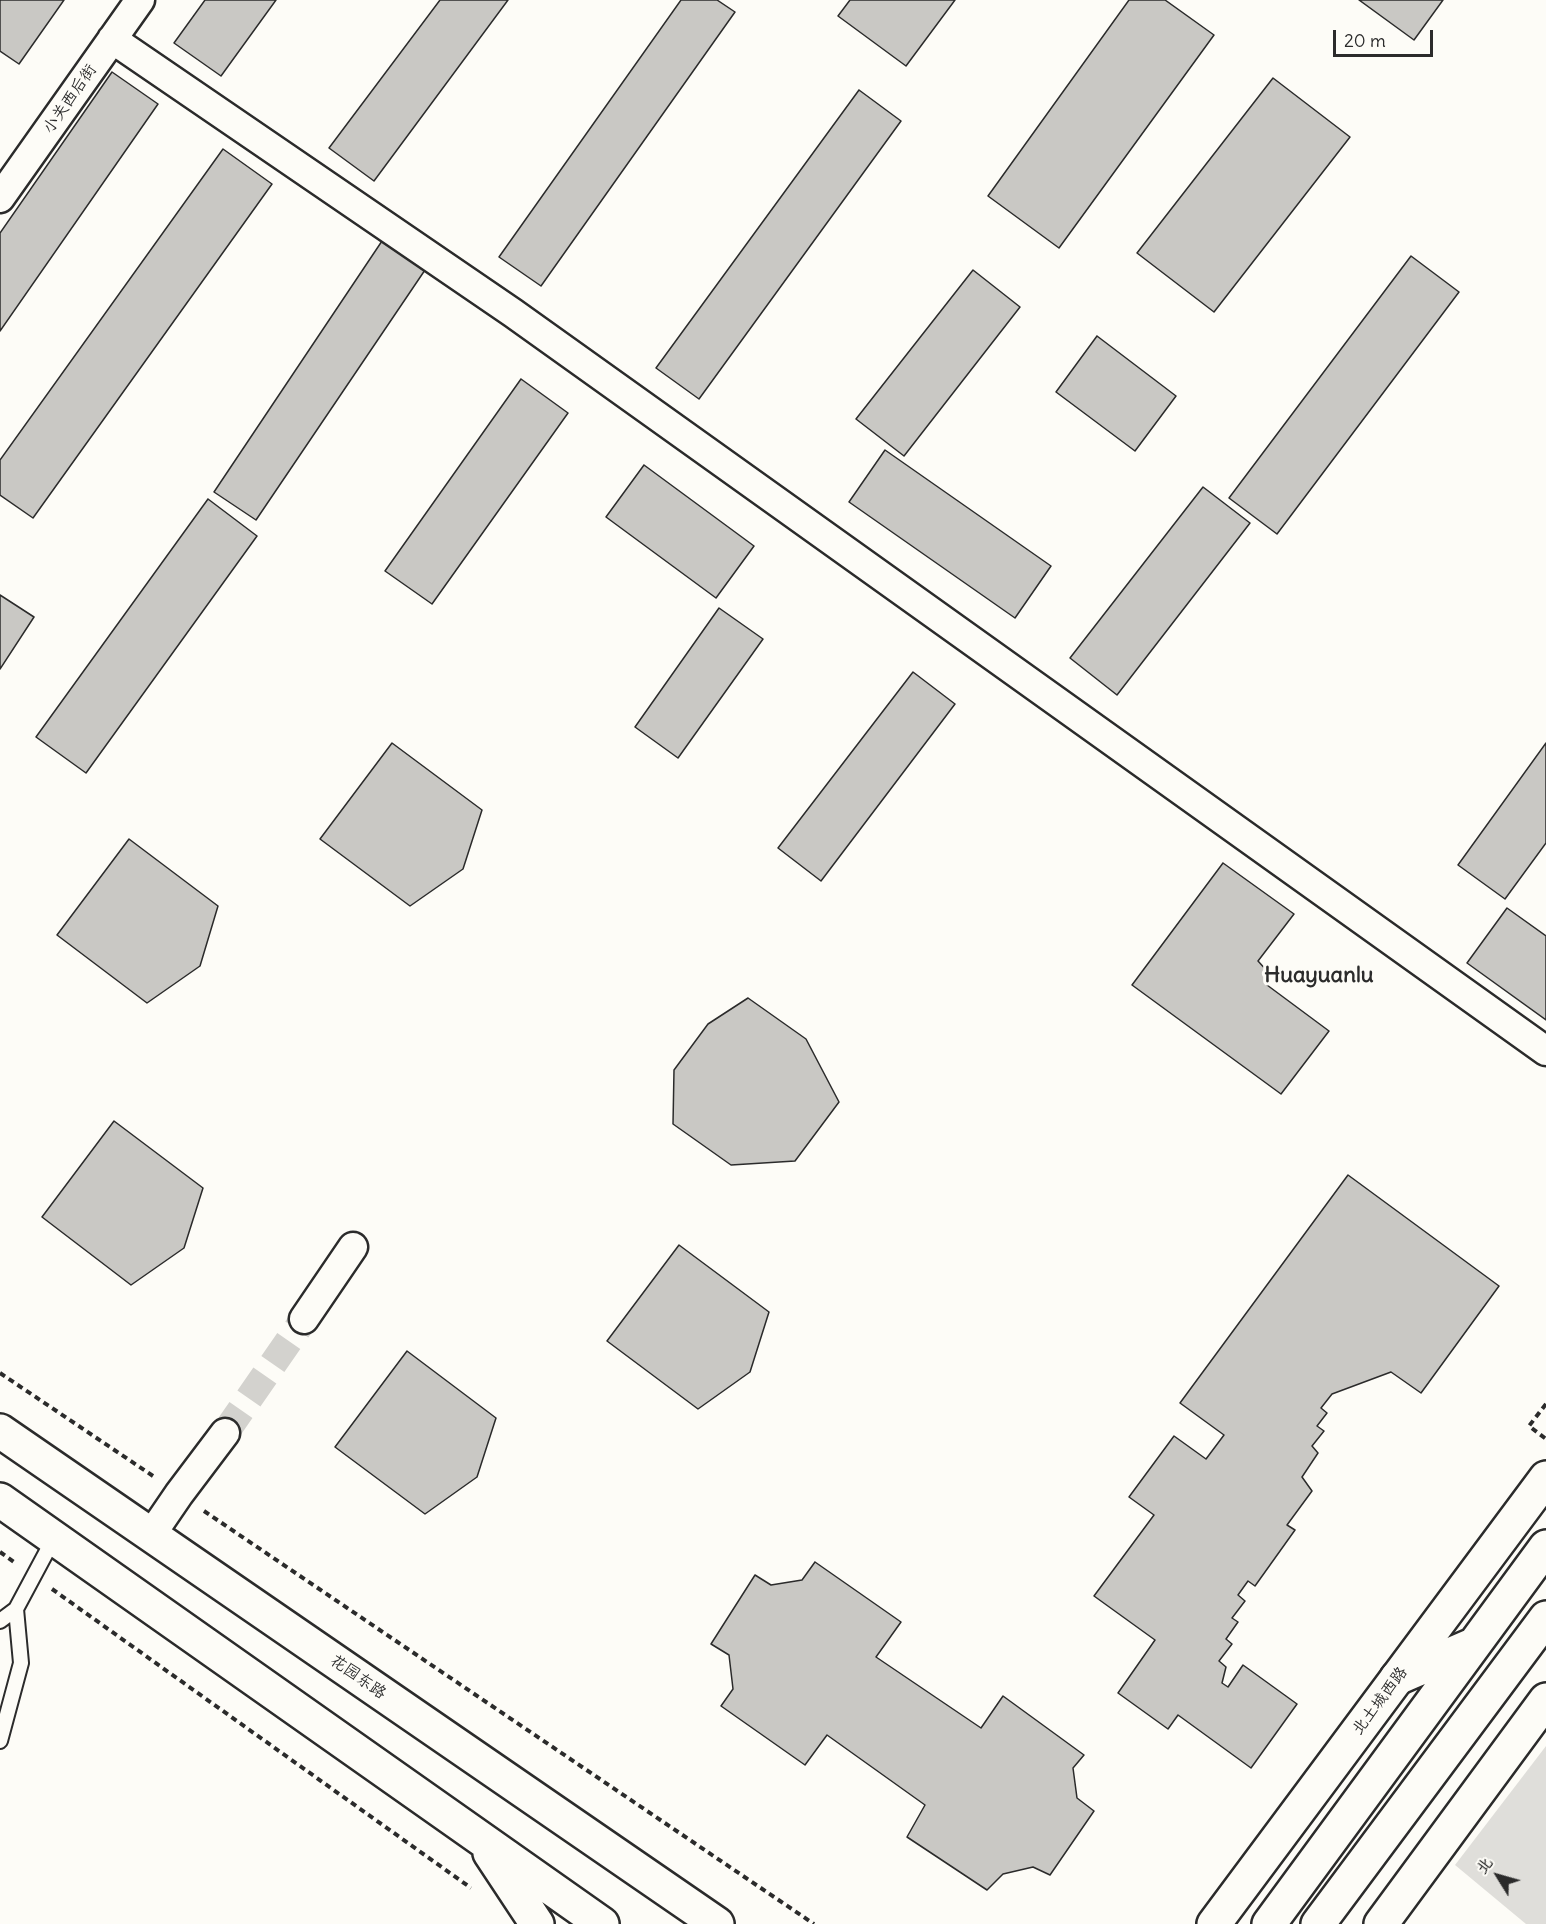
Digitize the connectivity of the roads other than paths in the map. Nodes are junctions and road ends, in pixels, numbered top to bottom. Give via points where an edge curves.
1 (140, 0) edge
2 (112, 39) junction
3 (0, 198) edge
4 (1546, 1052) edge
5 (353, 1247) dead end
6 (304, 1319) tunnel mouth
7 (0, 1431) edge
8 (225, 1433) tunnel mouth
9 (1546, 1478) edge
10 (0, 1500) edge
11 (152, 1535) junction
12 (54, 1538) junction
13 (1546, 1547) edge
14 (16, 1609) junction
15 (1546, 1618) edge
16 (0, 1621) edge
17 (1474, 1645) junction
18 (1397, 1678) junction
19 (1546, 1700) edge
20 (0, 1741) edge
21 (481, 1839) junction
22 (537, 1924) edge
23 (602, 1924) edge
24 (717, 1924) edge
25 (1214, 1924) edge
26 (1269, 1924) edge
27 (1318, 1924) edge
28 (1382, 1924) edge

1 - 2 street, 小关西后街
2 - 3 street, 小关西后街
2 - 4 street via 513,313
5 - 6 street
7 - 11 main road, 花园东路
8 - 11 street
9 - 18 main road, 北土城西路
10 - 12 main road
11 - 24 main road, 花园东路
12 - 14 lane
12 - 21 main road
13 - 17 main road
14 - 16 lane
14 - 20 lane via 21,1663
15 - 27 main road
17 - 18 main road
17 - 26 main road
18 - 25 main road, 北土城西路
19 - 28 main road
21 - 22 main road
21 - 23 main road

